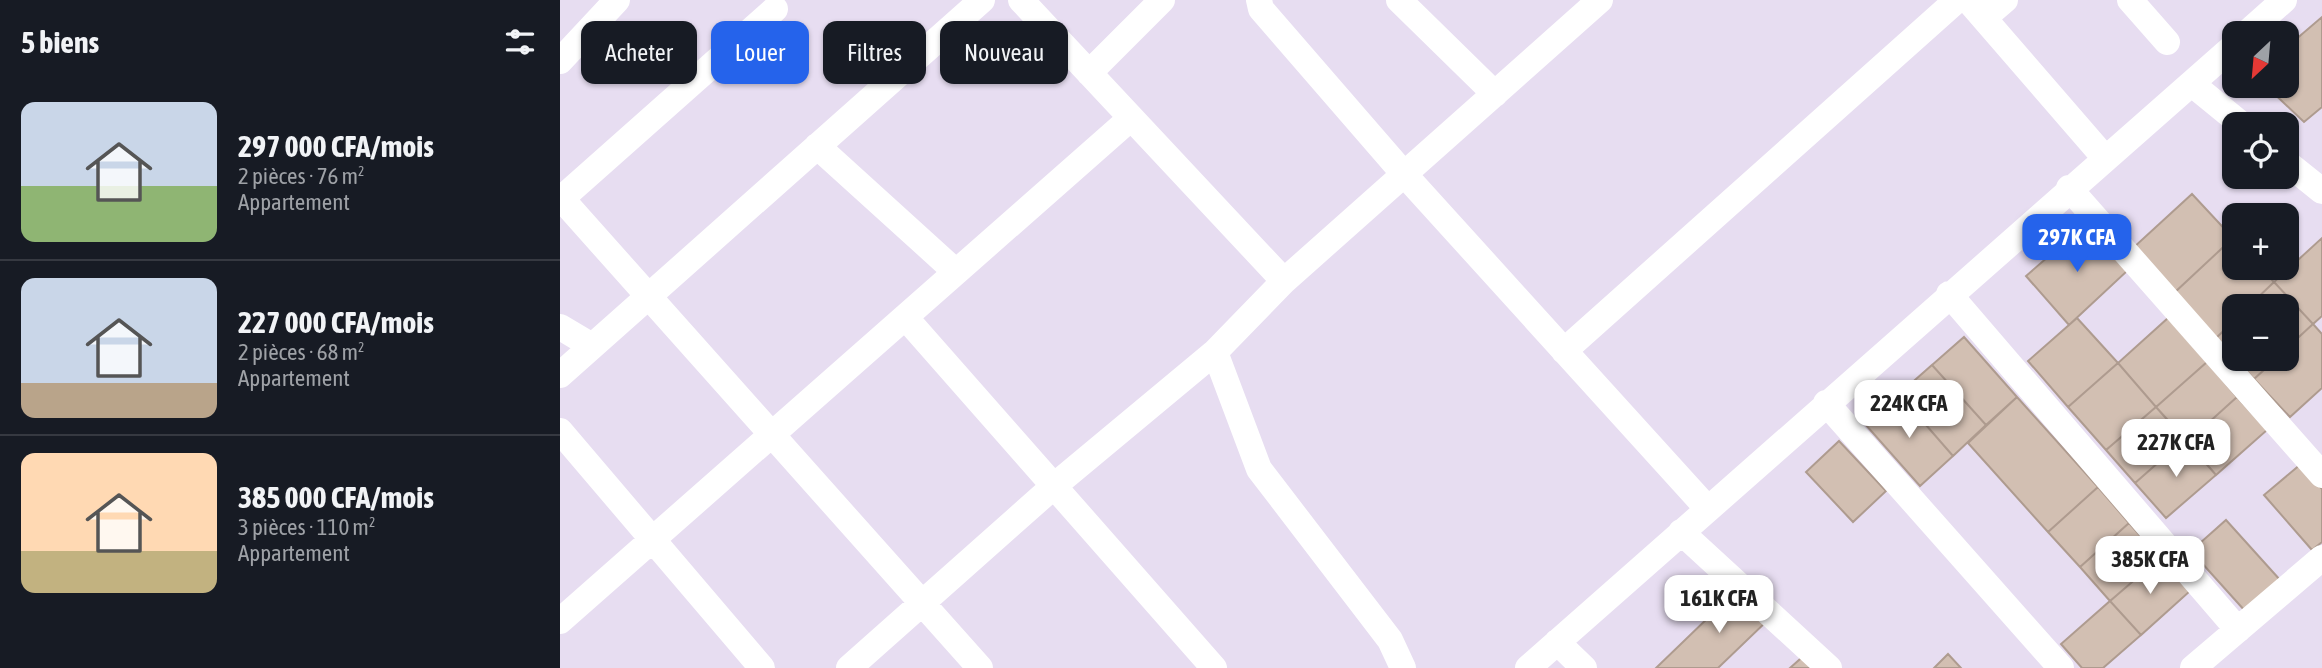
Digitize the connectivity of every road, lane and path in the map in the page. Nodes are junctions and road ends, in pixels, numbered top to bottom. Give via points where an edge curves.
1 (617, 0) edge
2 (982, 0) edge
3 (1021, 0) edge
4 (1162, 0) edge
5 (1259, 0) edge
6 (1399, 0) edge
7 (1600, 0) edge
8 (1957, 0) edge
9 (2005, 0) edge
10 (2130, 0) edge
11 (2284, 0) edge
12 (775, 9) dead end
13 (1976, 9) edge
14 (2260, 21) edge
15 (2167, 42) dead end
16 (2222, 56) edge
17 (560, 61) edge
18 (1089, 73) junction
19 (2192, 83) junction
20 (1494, 94) junction
21 (2227, 112) edge
22 (1131, 118) junction
23 (817, 146) junction
24 (2104, 157) junction
25 (2299, 173) edge
26 (1404, 174) junction
27 (2069, 188) junction
28 (2322, 191) edge
29 (561, 198) edge
30 (956, 272) junction
31 (1284, 281) junction
32 (1949, 295) junction
33 (648, 296) junction
34 (905, 317) junction
35 (560, 327) edge
36 (592, 346) junction
37 (1564, 351) junction
38 (1215, 352) junction
39 (560, 375) edge
40 (1826, 403) junction
41 (560, 431) edge
42 (772, 435) junction
43 (2322, 475) edge
44 (1054, 485) junction
45 (1707, 508) junction
46 (1681, 532) junction
47 (653, 540) junction
48 (2322, 558) edge
49 (922, 603) junction
50 (560, 621) edge
51 (2238, 630) junction
52 (1557, 642) junction
53 (762, 668) edge
54 (849, 668) edge
55 (980, 668) edge
56 (1214, 668) edge
57 (1403, 668) edge
58 (1528, 668) edge
59 (1584, 668) edge
60 (1829, 668) edge
61 (2061, 668) edge
62 (2193, 668) edge

1 - 17 street
2 - 23 street
3 - 18 street
4 - 18 street
5 - 26 street via 1261,9
6 - 20 street
7 - 20 street
8 - 37 street
9 - 13 street
10 - 15 street
11 - 14 street
12 - 29 street
13 - 24 street
16 - 19 street
18 - 22 street
19 - 21 street
19 - 24 street
20 - 26 street
22 - 30 street
22 - 31 street
23 - 30 street
23 - 33 street
24 - 27 street
25 - 28 street
26 - 31 street
26 - 37 street
27 - 32 street
27 - 43 street
29 - 33 street
30 - 34 street
31 - 38 street
32 - 40 street
32 - 51 street
33 - 36 street
33 - 42 street
34 - 42 street
34 - 44 street
35 - 36 street
36 - 39 street
37 - 45 street
38 - 44 street
38 - 57 street via 1259,469 1390,640
40 - 45 street
40 - 61 street
41 - 47 street
42 - 47 street
42 - 49 street
44 - 49 street
44 - 56 street
45 - 46 street
46 - 52 street
46 - 60 street
47 - 50 street
47 - 53 street
48 - 51 street
49 - 54 street
49 - 55 street
51 - 62 street
52 - 58 street
52 - 59 street

